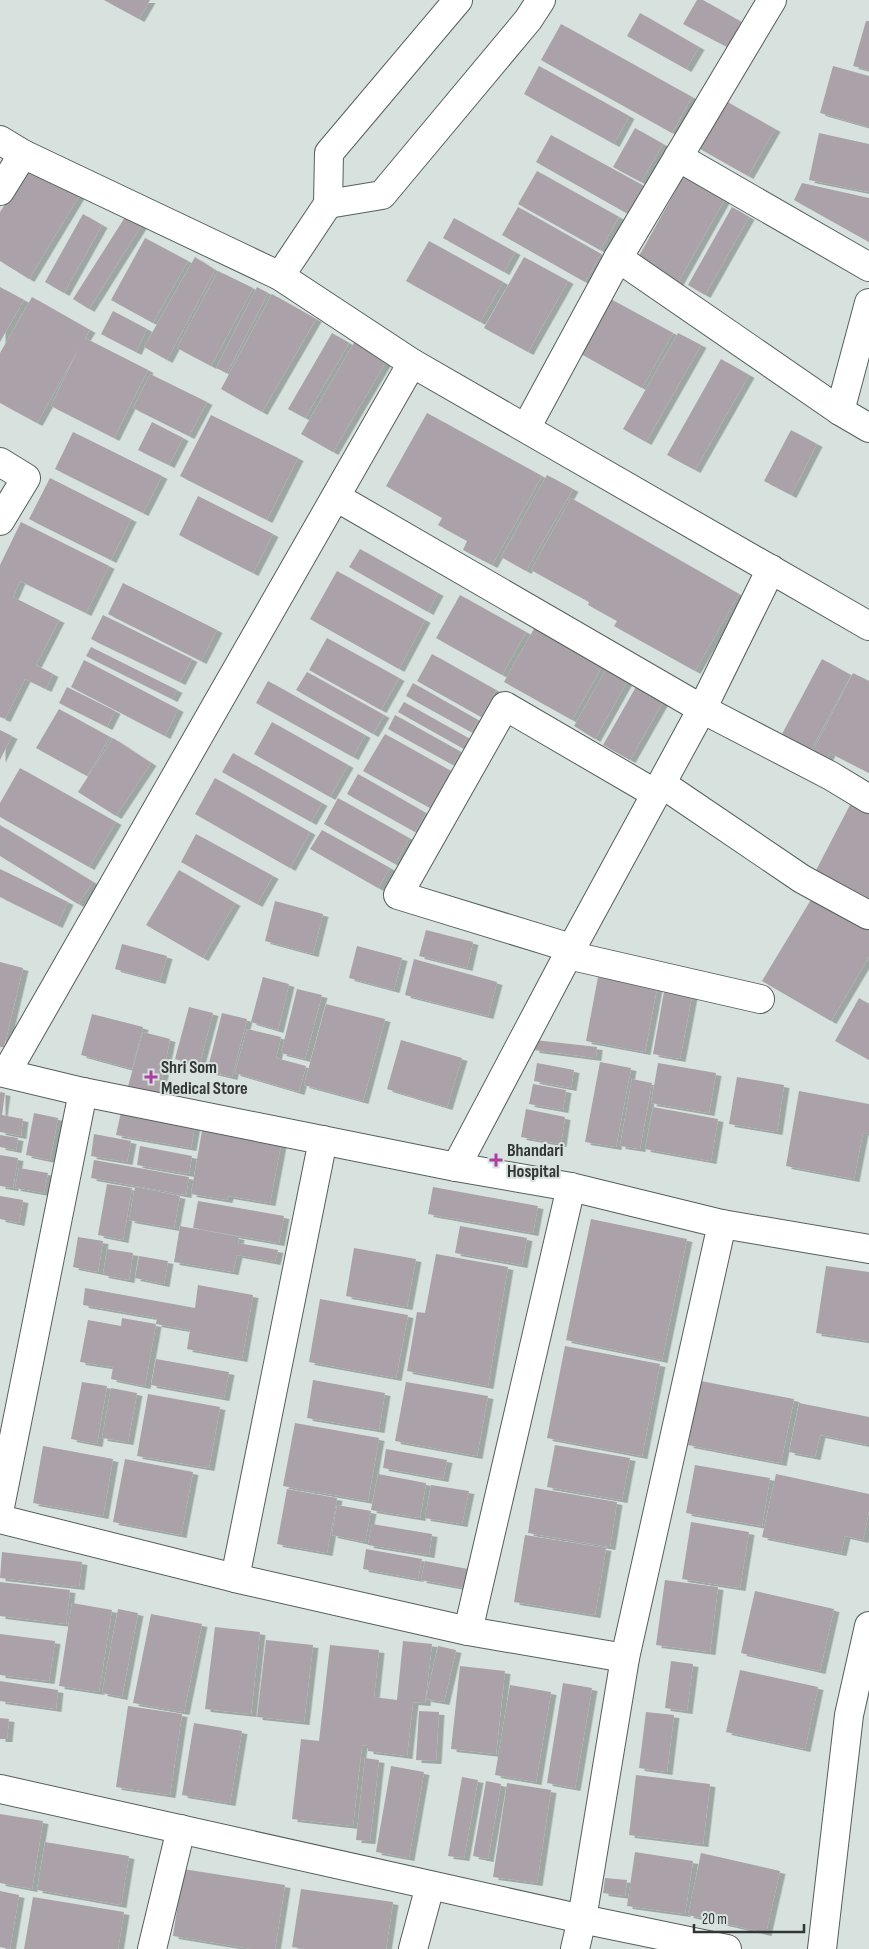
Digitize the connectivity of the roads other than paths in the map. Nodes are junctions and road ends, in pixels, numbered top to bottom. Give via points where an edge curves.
1 (458, 0) edge
2 (541, 0) edge
3 (772, 0) edge
4 (0, 140) edge
5 (23, 154) junction
6 (678, 158) junction
7 (0, 192) edge
8 (328, 204) junction
9 (618, 258) junction
10 (869, 267) edge
11 (280, 276) junction
12 (869, 303) edge
13 (412, 362) junction
14 (840, 411) junction
15 (526, 428) junction
16 (869, 428) edge
17 (0, 462) edge
18 (336, 497) junction
19 (0, 520) edge
20 (771, 569) junction
21 (869, 626) edge
22 (702, 709) junction
23 (659, 789) junction
24 (869, 799) edge
25 (868, 915) edge
26 (569, 952) junction
27 (760, 999) dead end
28 (3, 1073) edge
29 (83, 1092) junction
30 (323, 1140) junction
31 (456, 1167) junction
32 (571, 1187) junction
33 (722, 1224) junction
34 (868, 1248) edge
35 (0, 1507) edge
36 (0, 1519) edge
37 (235, 1578) junction
38 (869, 1626) edge
39 (468, 1631) junction
40 (626, 1658) junction
41 (0, 1789) edge
42 (181, 1829) junction
43 (430, 1886) junction
44 (582, 1919) junction
45 (152, 1949) edge
46 (414, 1949) edge
47 (575, 1949) edge
48 (727, 1949) edge
49 (822, 1949) edge

1 - 8 street via 329,153
2 - 8 street via 528,20 382,194
3 - 6 street
4 - 5 street
5 - 7 street
5 - 11 street
6 - 9 street
6 - 10 street
8 - 11 street
9 - 14 street
9 - 15 street
11 - 13 street
12 - 14 street
13 - 15 street
13 - 18 street
14 - 16 street
15 - 20 street
17 - 19 street via 26,478
18 - 22 street
18 - 28 street
20 - 21 street
20 - 22 street
22 - 23 street
22 - 24 street
23 - 25 street via 802,879
23 - 26 street
23 - 26 street via 505,706 398,894
26 - 27 street
26 - 31 street
28 - 29 street
29 - 30 street
29 - 35 street
30 - 31 street
30 - 37 street
31 - 32 street
32 - 33 street
32 - 39 street
33 - 34 street
33 - 40 street
36 - 37 street
37 - 39 street
38 - 49 street via 849,1715
39 - 40 street
40 - 44 street
41 - 42 street
42 - 43 street
42 - 45 street
43 - 44 street
43 - 46 street
44 - 47 street
44 - 48 street

